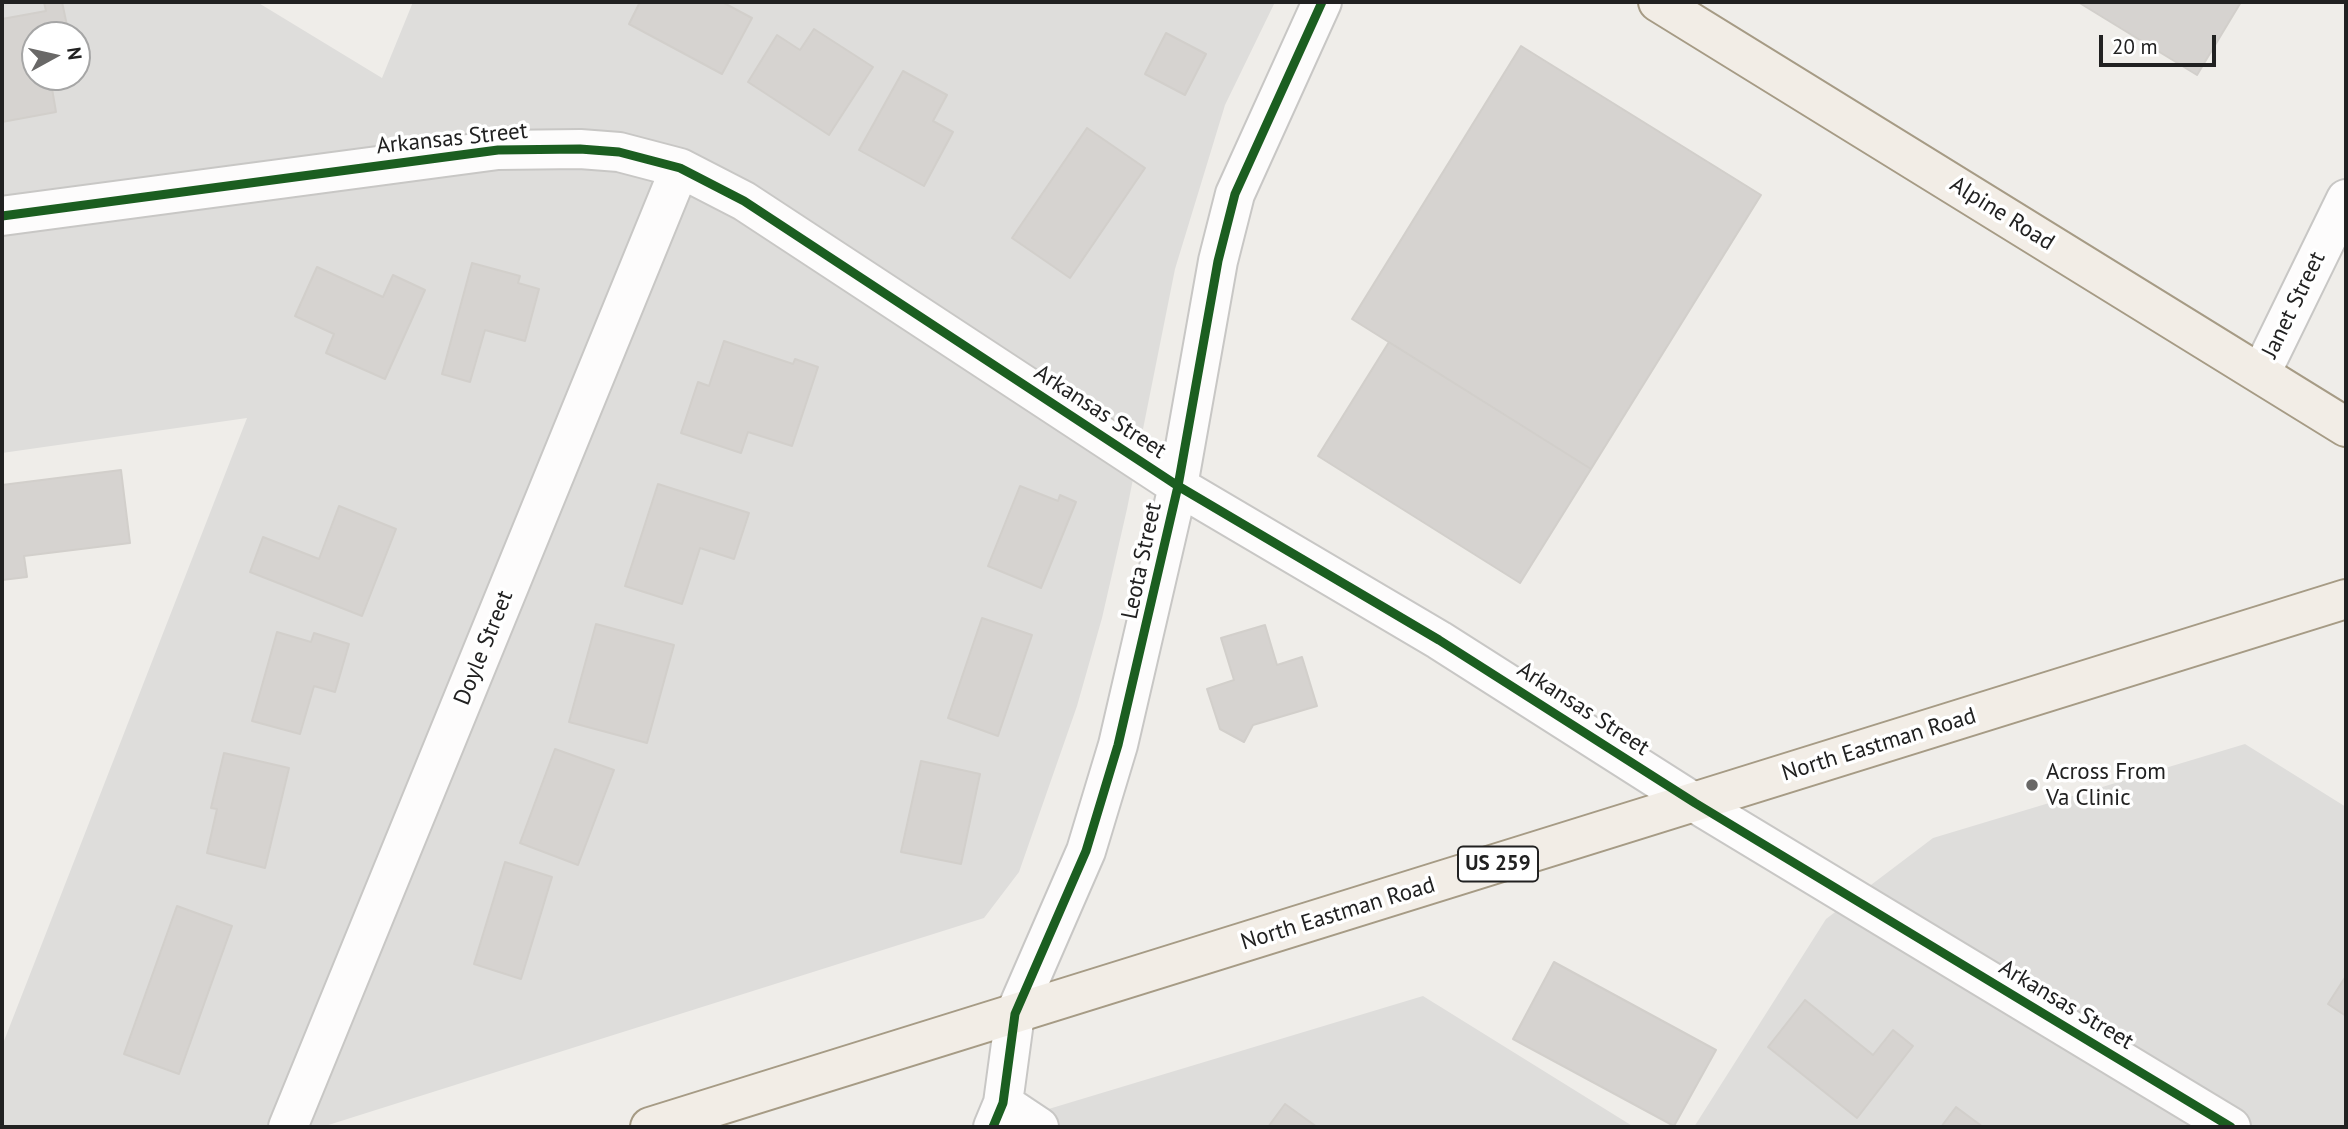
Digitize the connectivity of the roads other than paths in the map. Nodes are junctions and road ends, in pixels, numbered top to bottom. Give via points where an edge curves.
1 (1322, 2) edge
2 (1658, 2) edge
3 (680, 168) junction
4 (2346, 199) edge
5 (2, 216) edge
6 (2261, 373) junction
7 (2346, 427) edge
8 (1178, 486) junction
9 (2346, 599) edge
10 (1695, 803) junction
11 (1015, 1014) junction
12 (998, 1115) edge
13 (288, 1127) edge
14 (650, 1127) edge
15 (1039, 1127) edge
16 (2231, 1127) edge

1 - 8 street, Leota Street via 1235,194 1218,261
2 - 6 main road, Alpine Road
3 - 5 street, Arkansas Street via 619,152 498,150
3 - 8 street, Arkansas Street via 755,208
3 - 13 street, Doyle Street
4 - 6 street, Janet Street
6 - 7 main road, Alpine Road
8 - 10 street, Arkansas Street via 1438,640
8 - 11 street, Leota Street via 1105,793 1054,930
9 - 10 main road, North Eastman Road / US 259
10 - 11 main road, North Eastman Road / US 259
10 - 16 street, Arkansas Street
11 - 12 street, Leota Street
11 - 14 main road, North Eastman Road / US 259
12 - 15 street

